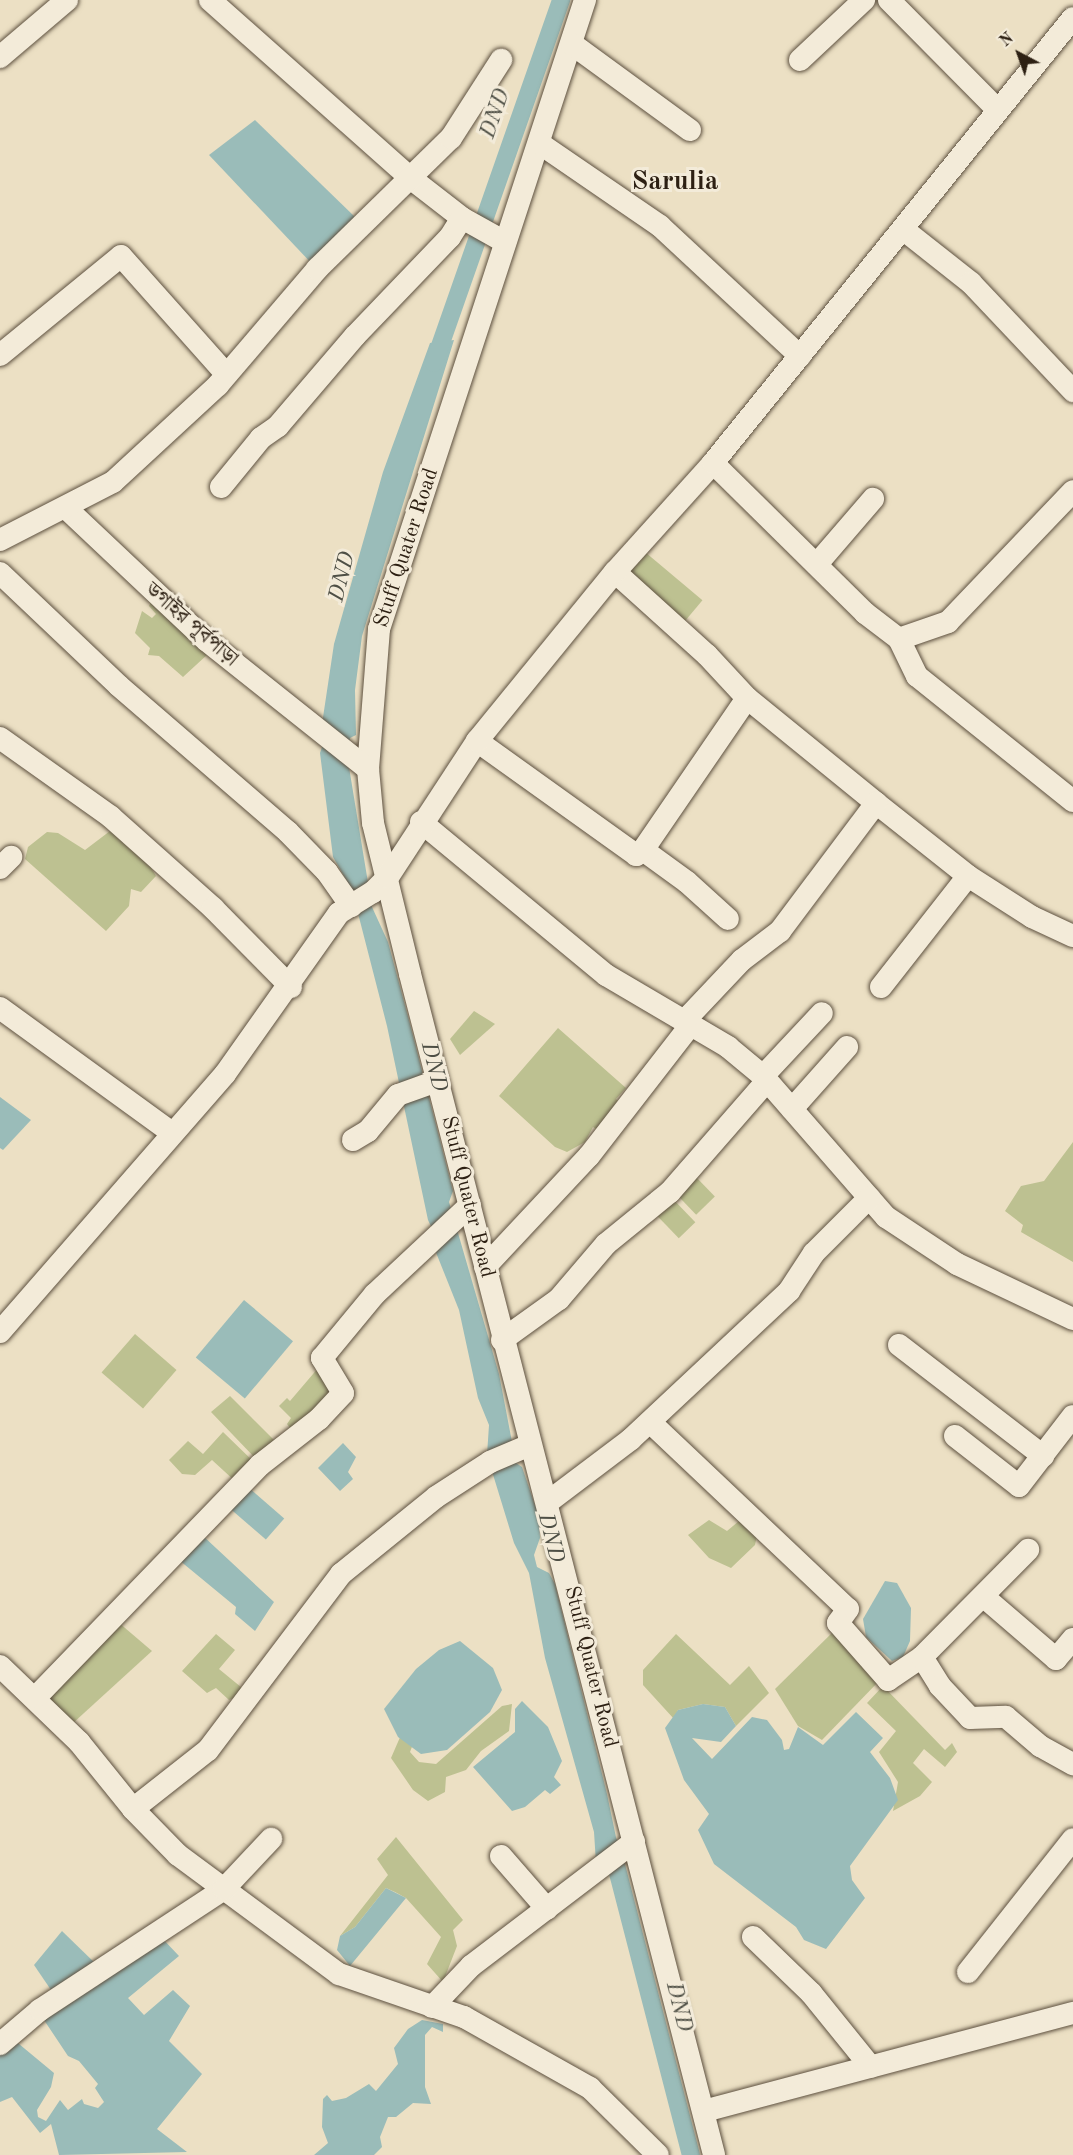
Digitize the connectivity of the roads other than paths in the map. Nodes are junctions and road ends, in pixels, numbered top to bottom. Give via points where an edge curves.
1 (67, 0) edge
2 (210, 0) edge
3 (585, 0) edge
4 (864, 0) edge
5 (889, 0) edge
6 (1073, 18) edge
7 (572, 44) junction
8 (0, 57) edge
9 (501, 60) dead end
10 (800, 60) dead end
11 (997, 109) junction
12 (690, 130) dead end
13 (539, 143) junction
14 (412, 180) junction
15 (462, 218) junction
16 (904, 230) junction
17 (505, 242) junction
18 (0, 355) edge
19 (800, 356) junction
20 (226, 374) junction
21 (1073, 391) edge
22 (713, 463) junction
23 (221, 487) dead end
24 (1073, 491) edge
25 (873, 499) dead end
26 (67, 509) junction
27 (0, 540) edge
28 (817, 564) junction
29 (615, 572) junction
30 (0, 573) edge
31 (899, 639) junction
32 (747, 698) junction
33 (0, 738) edge
34 (477, 741) junction
35 (361, 764) junction
36 (1073, 801) edge
37 (876, 803) junction
38 (421, 822) junction
39 (643, 850) junction
40 (968, 876) junction
41 (381, 885) junction
42 (345, 910) junction
43 (728, 919) dead end
44 (1073, 936) edge
45 (291, 987) junction
46 (881, 987) dead end
47 (0, 1008) edge
48 (822, 1013) dead end
49 (690, 1026) junction
50 (847, 1047) dead end
51 (765, 1079) junction
52 (432, 1082) junction
53 (792, 1109) junction
54 (172, 1133) junction
55 (353, 1140) dead end
56 (869, 1198) junction
57 (462, 1210) junction
58 (485, 1267) junction
59 (1073, 1319) edge
60 (0, 1332) edge
61 (502, 1341) junction
62 (899, 1345) dead end
63 (1073, 1416) edge
64 (650, 1422) junction
65 (956, 1436) dead end
66 (522, 1448) junction
67 (1043, 1456) junction
68 (548, 1502) junction
69 (1028, 1550) dead end
70 (984, 1597) junction
71 (1073, 1639) edge
72 (922, 1657) junction
73 (0, 1666) edge
74 (36, 1697) junction
75 (1073, 1764) edge
76 (133, 1809) junction
77 (271, 1839) dead end
78 (1073, 1839) edge
79 (627, 1846) junction
80 (501, 1856) dead end
81 (224, 1889) junction
82 (547, 1909) junction
83 (753, 1937) dead end
84 (968, 1972) dead end
85 (432, 2007) junction
86 (1073, 2013) edge
87 (0, 2044) edge
88 (872, 2067) junction
89 (704, 2111) junction
90 (658, 2155) edge
91 (714, 2155) edge

1 - 8 street
2 - 14 street
3 - 7 street, Stuff Quater Road
4 - 10 street
5 - 11 street
6 - 11 street
7 - 12 street
7 - 13 street, Stuff Quater Road
9 - 14 street via 451,138
11 - 16 street
13 - 17 street, Stuff Quater Road
13 - 19 street via 660,226
14 - 15 street
14 - 20 street via 316,269
15 - 17 street
15 - 23 street via 450,237 362,328 278,426 261,438
16 - 19 street
16 - 21 street via 972,283
17 - 35 street, Stuff Quater Road via 379,629
18 - 20 street via 121,256
19 - 22 street
20 - 26 street via 113,482
22 - 28 street
22 - 29 street
24 - 31 street via 948,621
25 - 28 street
26 - 27 street
26 - 35 street, ডগাইর পূর্বপাড়া via 207,640
28 - 31 street
29 - 32 street via 707,654
29 - 34 street
30 - 42 street via 119,686 288,832 327,872
31 - 36 street via 917,676
32 - 37 street
32 - 39 street
33 - 45 street via 111,817 213,908
34 - 38 street
34 - 39 street via 636,855
35 - 41 street, Stuff Quater Road
37 - 40 street
37 - 49 street via 780,932 735,968 689,1016
38 - 41 street
38 - 49 street via 606,975
39 - 43 street
40 - 44 street via 1032,917
40 - 46 street
41 - 42 street
41 - 52 street, Stuff Quater Road
42 - 45 street
45 - 54 street via 225,1074
47 - 54 street
48 - 51 street
49 - 51 street via 728,1047
49 - 58 street via 589,1156
50 - 53 street
51 - 53 street
51 - 61 street via 670,1192 606,1244 559,1299
52 - 55 street via 400,1094 368,1131
52 - 57 street, Stuff Quater Road
53 - 56 street
54 - 60 street
56 - 59 street via 886,1218 930,1249
56 - 64 street via 814,1253 789,1291
57 - 58 street, Stuff Quater Road
57 - 74 street via 434,1235 322,1358 343,1393 319,1419 260,1466
58 - 61 street, Stuff Quater Road
61 - 66 street, Stuff Quater Road
62 - 67 street
63 - 67 street
64 - 68 street
64 - 72 street via 848,1609 838,1623 888,1680
65 - 67 street via 1019,1486
66 - 68 street, Stuff Quater Road
66 - 76 street via 490,1462 433,1499 341,1574 208,1750
68 - 79 street, Stuff Quater Road
69 - 70 street
70 - 71 street via 1056,1659
70 - 72 street
72 - 75 street via 940,1686 970,1718 979,1721 1006,1717 1040,1746
73 - 74 street
74 - 76 street
76 - 81 street via 178,1855
77 - 81 street
78 - 84 street
79 - 82 street
79 - 89 street, Stuff Quater Road
80 - 82 street
81 - 85 street via 339,1974
81 - 87 street via 40,2010
82 - 85 street via 471,1966
83 - 88 street via 811,1993
85 - 90 street via 464,2017 590,2088
86 - 88 street
88 - 89 street
89 - 91 street, Stuff Quater Road

